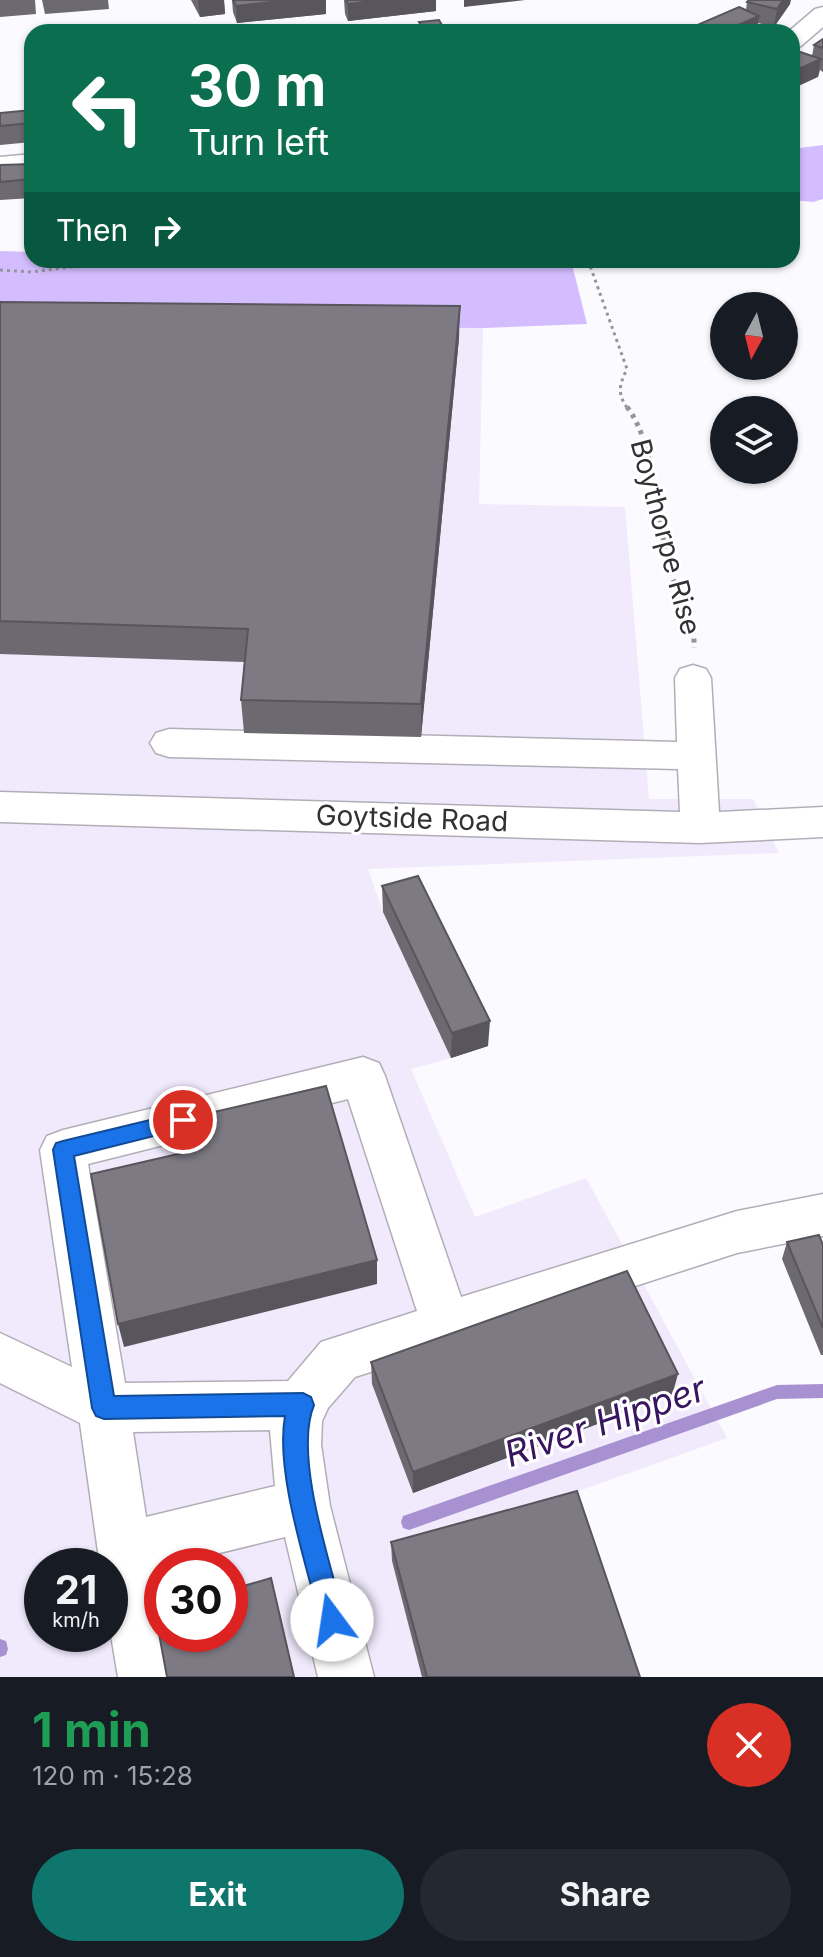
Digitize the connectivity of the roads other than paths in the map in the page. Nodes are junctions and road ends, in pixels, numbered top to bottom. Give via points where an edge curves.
1 (823, 14) edge
2 (800, 34) edge
3 (24, 163) edge
4 (0, 165) edge
5 (693, 678) road end
6 (169, 743) dead end
7 (696, 756) junction
8 (0, 807) edge
9 (823, 822) edge
10 (700, 828) junction
11 (823, 1215) edge
12 (446, 1325) junction
13 (0, 1357) edge
14 (303, 1405) junction
15 (104, 1408) junction
16 (304, 1506) junction
17 (124, 1548) edge
18 (128, 1548) edge
19 (128, 1572) edge
20 (146, 1677) edge
21 (346, 1677) edge

1 - 2 street
3 - 4 street
5 - 7 street
6 - 7 street
7 - 10 street
8 - 10 street, Goytside Road
9 - 10 street, Goytside Road
11 - 12 street via 737,1232
12 - 14 street via 339,1359
12 - 15 street via 363,1076 63,1150
13 - 15 street
14 - 15 street
14 - 16 street via 296,1418 295,1445
15 - 17 street
16 - 18 street
16 - 21 street
19 - 20 street

